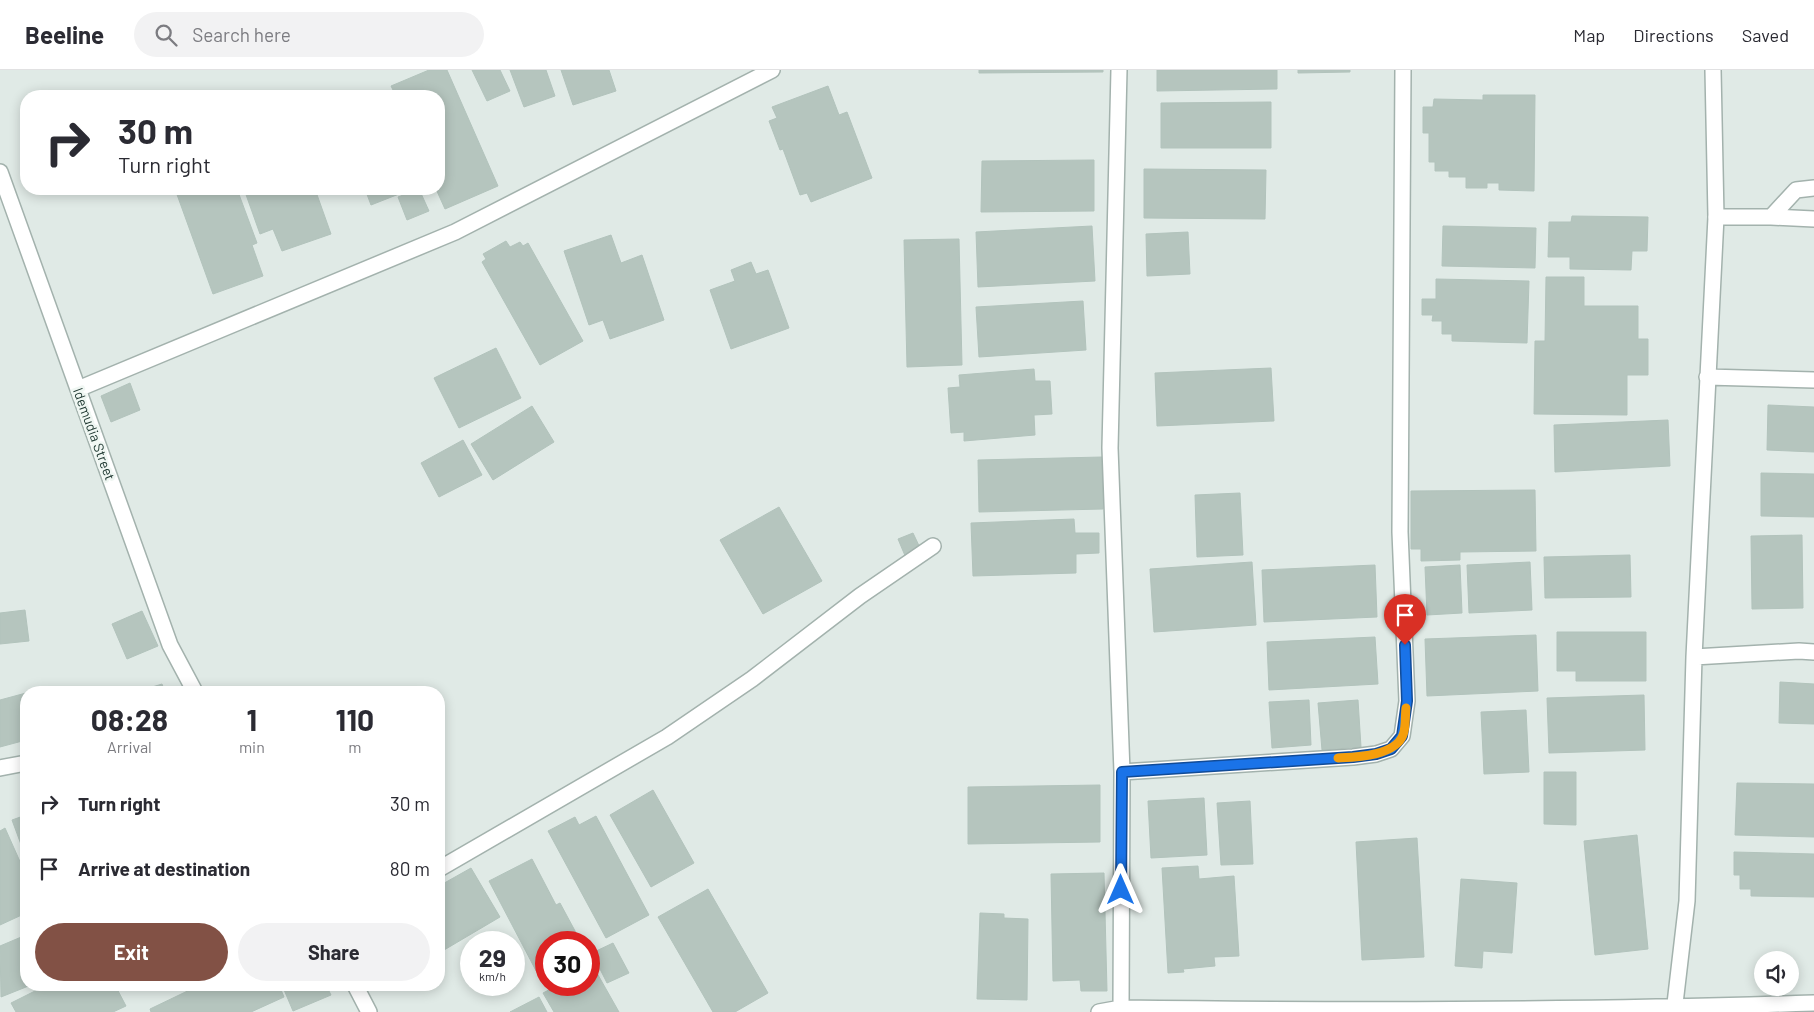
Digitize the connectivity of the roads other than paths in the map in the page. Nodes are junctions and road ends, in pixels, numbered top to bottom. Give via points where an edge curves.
1 (772, 70) edge
2 (1119, 70) edge
3 (1403, 70) edge
4 (1713, 70) edge
5 (0, 172) edge
6 (1814, 188) edge
7 (1716, 217) junction
8 (1771, 217) junction
9 (1814, 219) edge
10 (1708, 377) junction
11 (1814, 380) edge
12 (78, 389) junction
13 (933, 546) dead end
14 (1814, 652) edge
15 (1694, 657) junction
16 (192, 686) edge
17 (20, 763) edge
18 (0, 768) edge
19 (1122, 772) junction
20 (445, 866) edge
21 (358, 991) edge
22 (1814, 1003) edge
23 (1120, 1008) junction
24 (1674, 1010) edge
25 (369, 1012) edge
26 (1099, 1012) edge

1 - 12 street via 455,232
2 - 19 street via 1110,448
3 - 19 street via 1400,532 1407,701 1402,736 1391,749 1353,757
4 - 7 street
5 - 12 street, Idemudia Street
6 - 8 street via 1796,190
7 - 8 street
7 - 10 street
8 - 9 street
10 - 11 street
10 - 15 street
12 - 16 street, Idemudia Street via 170,645
13 - 20 street via 667,737
14 - 15 street
15 - 24 street via 1687,901
17 - 18 street
19 - 23 street
21 - 25 street
22 - 24 street
23 - 24 street
23 - 26 street

